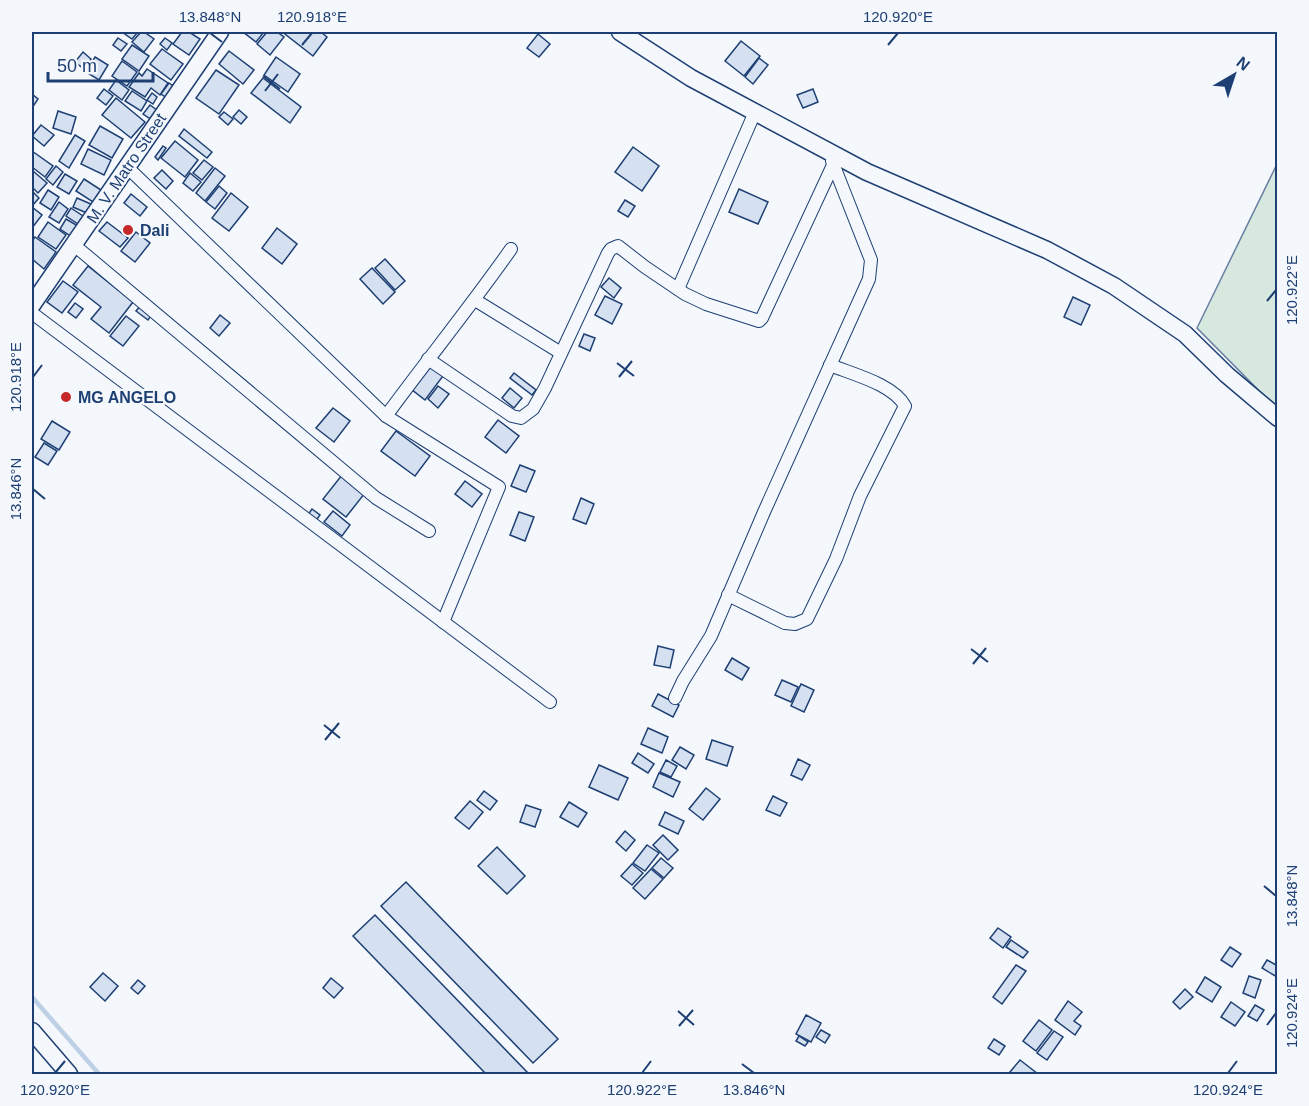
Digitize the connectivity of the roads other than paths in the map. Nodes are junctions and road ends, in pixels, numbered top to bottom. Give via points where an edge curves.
1 (220, 32) edge
2 (620, 32) edge
3 (755, 112) junction
4 (831, 158) junction
5 (126, 166) junction
6 (74, 245) junction
7 (512, 249) dead end
8 (678, 289) junction
9 (475, 300) junction
10 (32, 305) edge
11 (32, 313) edge
12 (561, 353) junction
13 (428, 359) junction
14 (830, 365) junction
15 (386, 416) junction
16 (1278, 418) edge
17 (429, 531) dead end
18 (728, 595) junction
19 (443, 621) junction
20 (675, 698) dead end
21 (550, 702) dead end
22 (32, 1031) edge
23 (69, 1074) edge

1 - 5 street, M. V. Matro Street
2 - 3 street via 691,78
3 - 4 street
3 - 8 street
4 - 8 street via 759,321 706,304
4 - 14 street via 871,260 868,279
4 - 16 street via 1047,250 1114,286 1185,334
5 - 6 street, M. V. Matro Street
5 - 15 street
6 - 10 street, M. V. Matro Street
6 - 17 street via 376,498
7 - 9 street
8 - 12 street via 628,252 615,247 608,253
9 - 12 street
9 - 13 street
11 - 19 street
12 - 13 street via 533,408 521,418 512,416
13 - 15 street
14 - 18 street
14 - 18 street via 887,388 905,406 860,495 836,559 807,619 795,624 785,622
15 - 19 street via 499,487
18 - 20 street via 711,636
19 - 21 street
22 - 23 street

